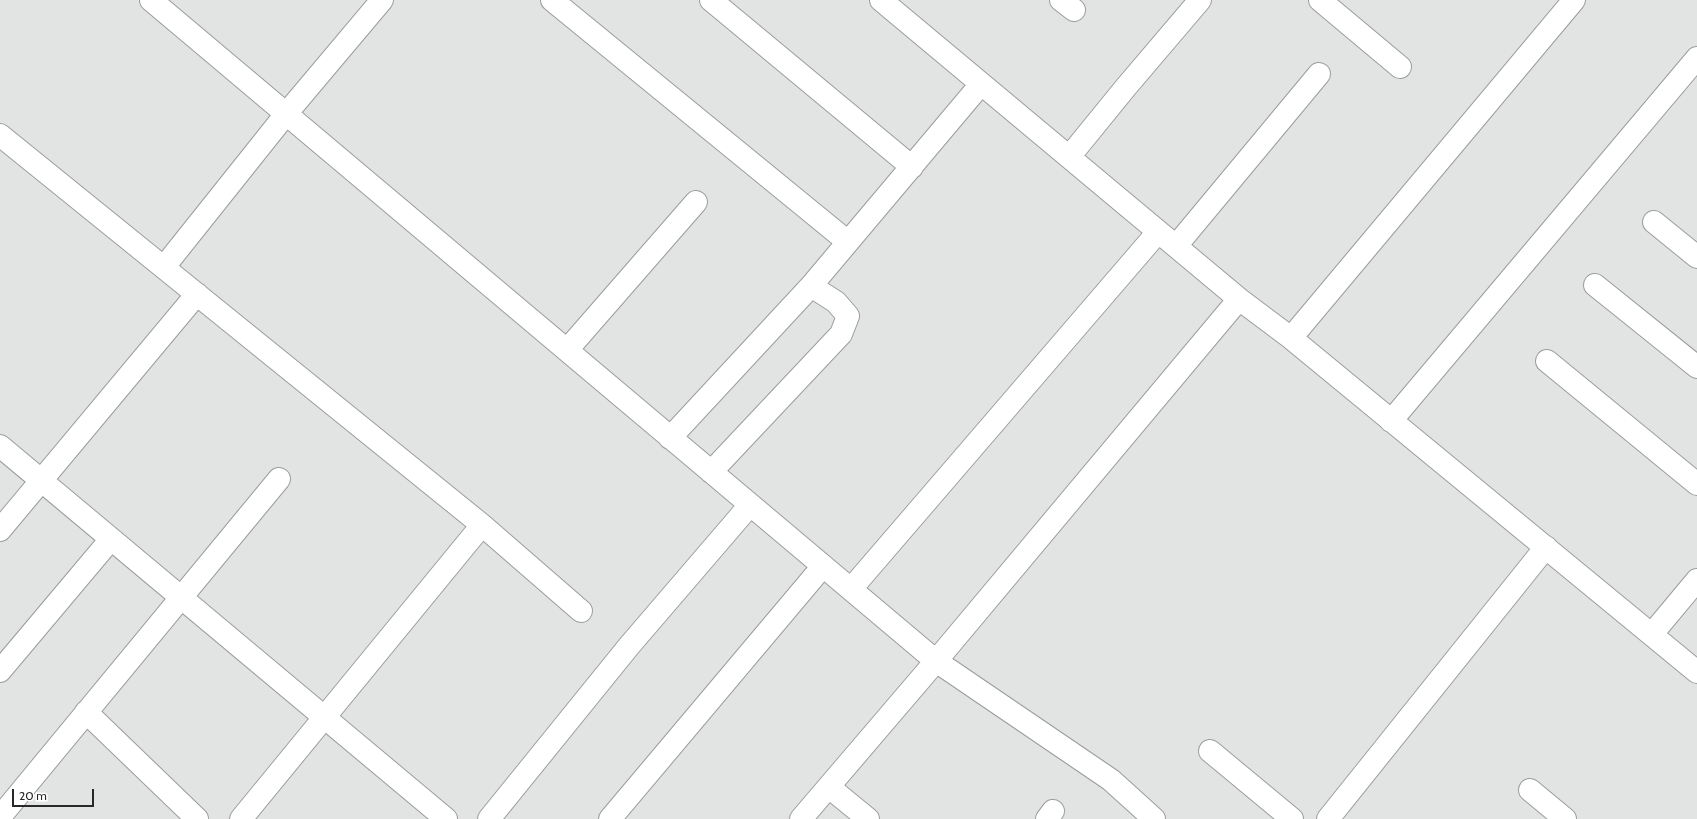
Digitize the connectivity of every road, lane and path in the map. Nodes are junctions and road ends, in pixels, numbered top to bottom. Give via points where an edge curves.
1 (151, 0) edge
2 (382, 0) edge
3 (552, 0) edge
4 (711, 0) edge
5 (881, 0) edge
6 (1200, 0) edge
7 (1320, 0) edge
8 (1574, 0) edge
9 (1697, 58) edge
10 (1400, 67) dead end
11 (1319, 74) dead end
12 (981, 84) junction
13 (286, 114) junction
14 (0, 134) edge
15 (1069, 157) junction
16 (912, 167) junction
17 (696, 202) dead end
18 (1654, 222) dead end
19 (1158, 232) junction
20 (848, 242) junction
21 (1176, 246) junction
22 (1697, 257) edge
23 (164, 267) junction
24 (1594, 285) dead end
25 (810, 286) junction
26 (197, 294) junction
27 (1239, 299) junction
28 (1291, 338) junction
29 (567, 350) junction
30 (1547, 361) dead end
31 (1697, 367) edge
32 (1391, 421) junction
33 (670, 438) junction
34 (0, 446) edge
35 (711, 472) junction
36 (279, 479) dead end
37 (41, 480) junction
38 (1697, 484) edge
39 (750, 505) junction
40 (482, 525) junction
41 (0, 530) edge
42 (111, 539) junction
43 (1546, 547) junction
44 (823, 566) junction
45 (1697, 580) edge
46 (851, 590) junction
47 (182, 597) junction
48 (581, 611) dead end
49 (1652, 634) junction
50 (936, 661) junction
51 (0, 670) edge
52 (1697, 672) edge
53 (86, 712) junction
54 (323, 716) junction
55 (1210, 751) dead end
56 (829, 787) junction
57 (1530, 790) dead end
58 (0, 817) edge
59 (197, 819) edge
60 (241, 819) edge
61 (446, 819) edge
62 (489, 819) edge
63 (610, 819) edge
64 (801, 819) edge
65 (868, 819) edge
66 (1154, 819) edge
67 (1292, 819) edge
68 (1328, 819) edge
69 (1565, 819) edge

1 - 13 street
2 - 13 street
3 - 20 street
4 - 16 street
5 - 12 street
6 - 15 street
7 - 10 street
8 - 28 street
9 - 32 street
11 - 21 street
12 - 15 street
12 - 16 street
13 - 23 street
13 - 29 street
14 - 23 street
15 - 19 street
16 - 20 street
17 - 29 street
18 - 22 street
19 - 21 street
19 - 46 street
20 - 25 street
21 - 27 street
23 - 26 street
24 - 31 street
25 - 33 street
25 - 35 street via 836,302 848,316 841,334
26 - 37 street
26 - 40 street
27 - 28 street
27 - 50 street
28 - 32 street
29 - 33 street
30 - 38 street
32 - 43 street
33 - 35 street
34 - 37 street
35 - 39 street
36 - 47 street
37 - 41 street
37 - 42 street
39 - 44 street
39 - 62 street via 629,646
40 - 48 street
40 - 54 street
42 - 47 street
42 - 51 street
43 - 49 street
43 - 68 street
44 - 46 street
44 - 63 street
45 - 49 street
46 - 50 street
47 - 53 street
47 - 54 street
49 - 52 street
50 - 56 street
50 - 66 street via 1111,780
53 - 58 street
53 - 59 street
54 - 60 street
54 - 61 street
55 - 67 street
56 - 64 street
56 - 65 street
57 - 69 street

